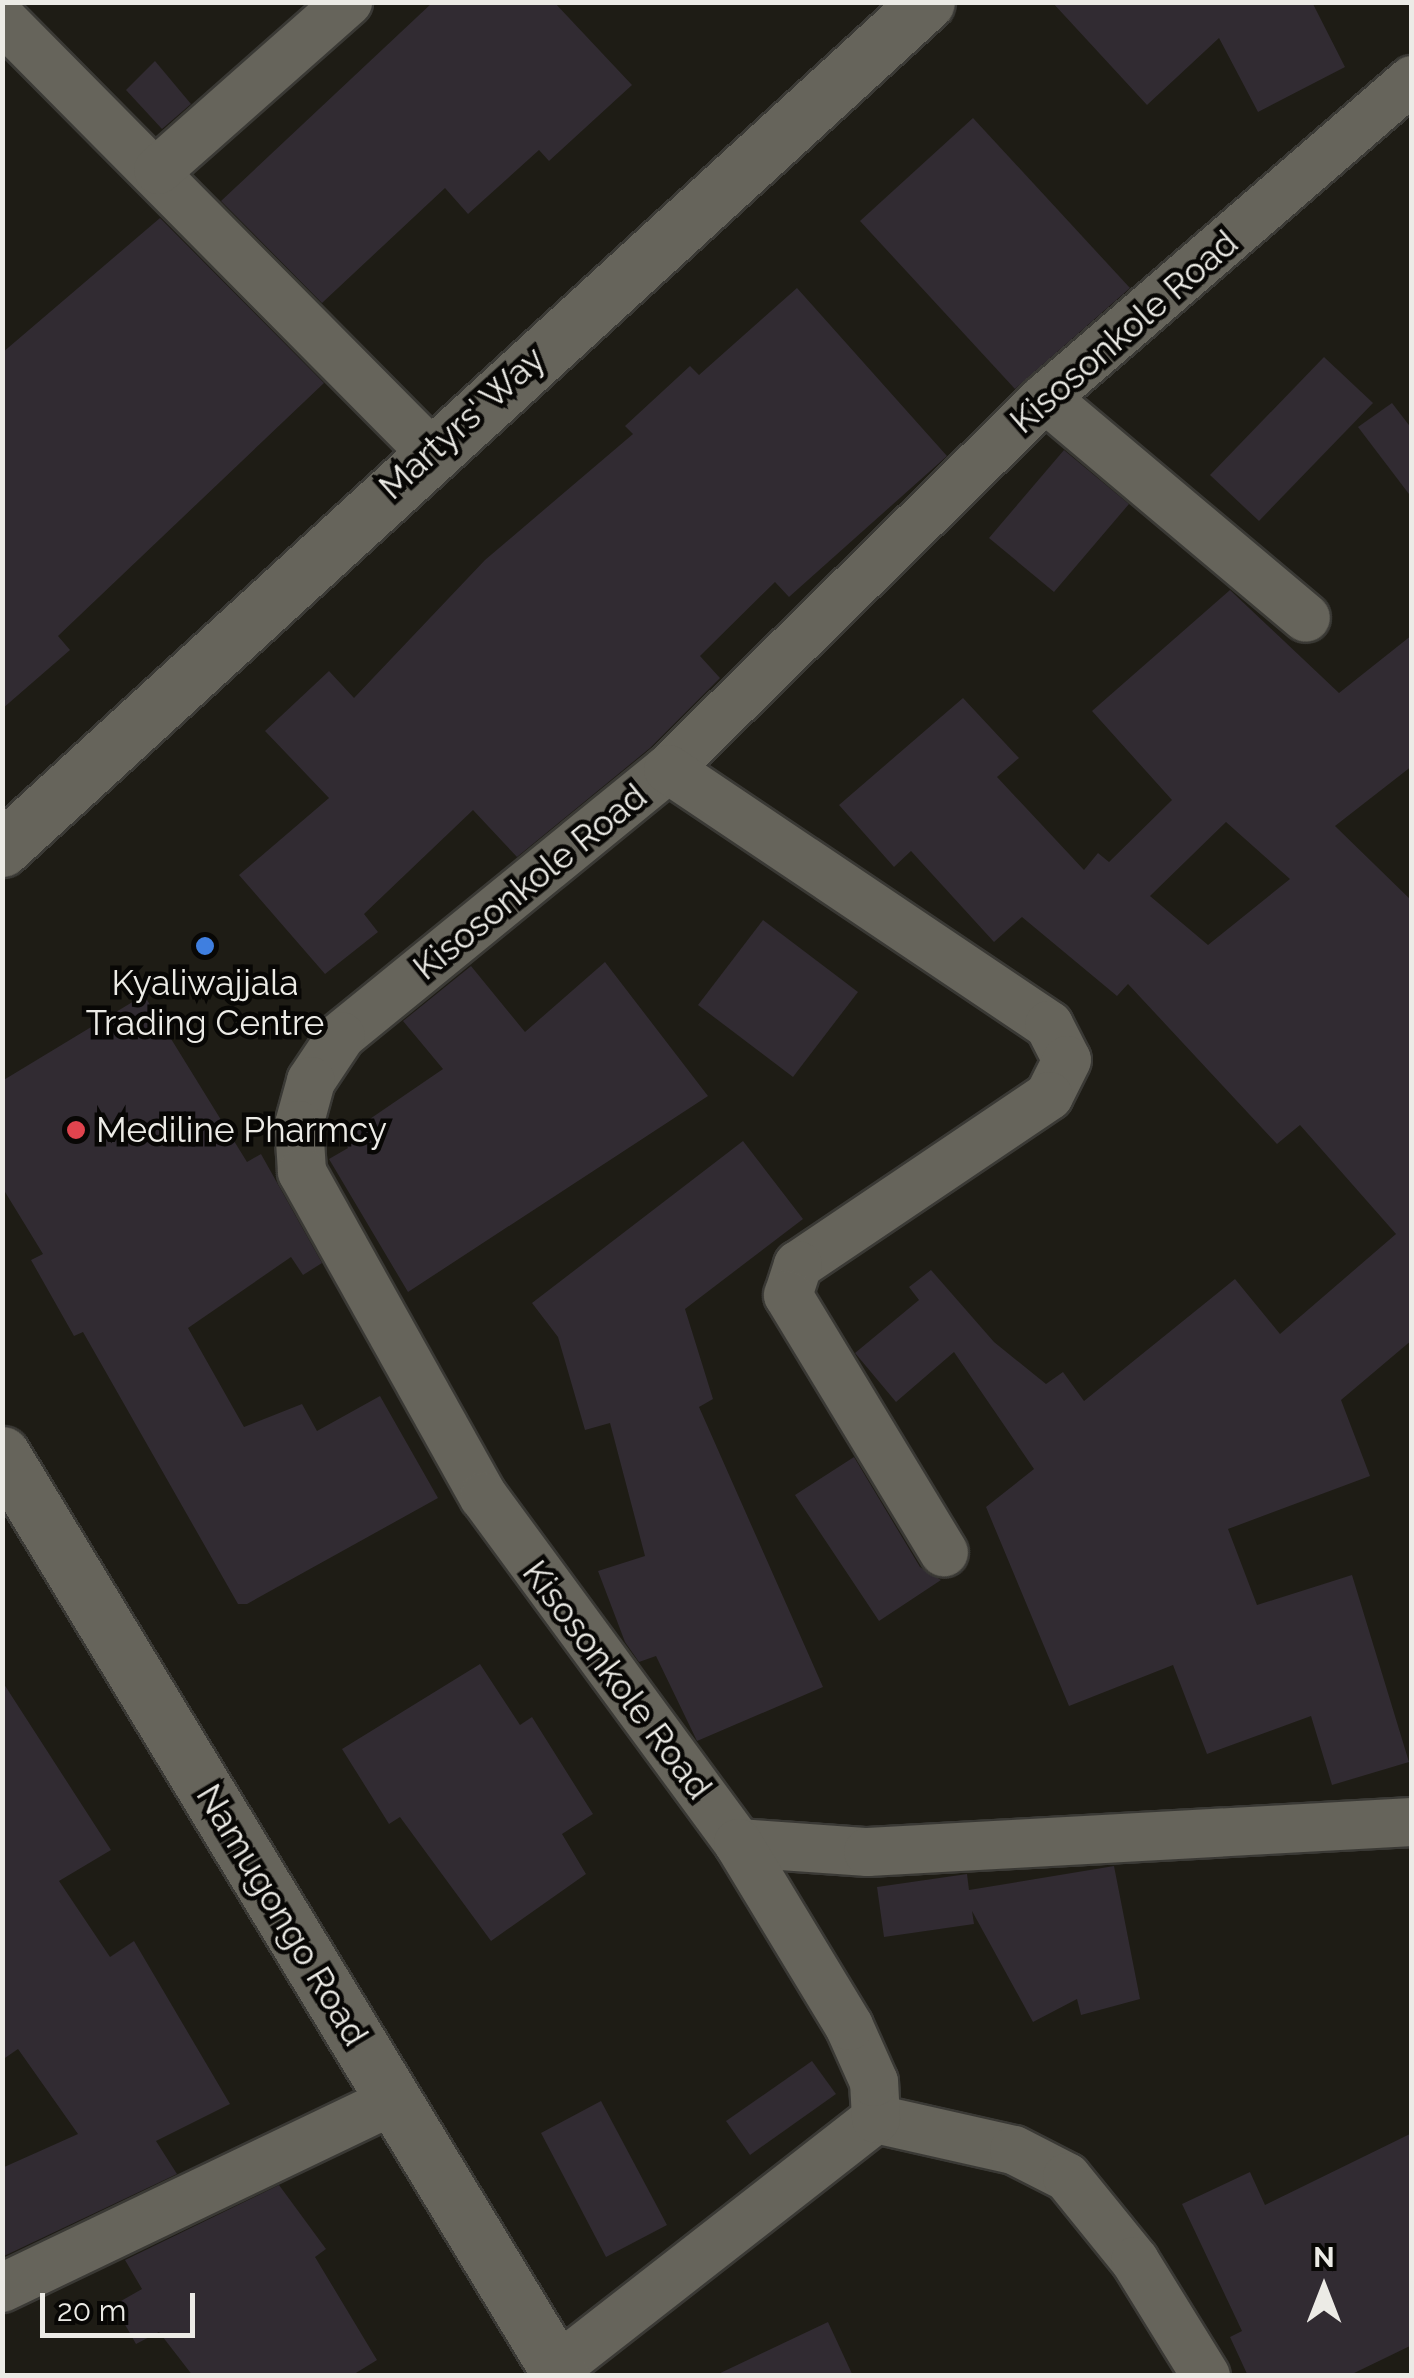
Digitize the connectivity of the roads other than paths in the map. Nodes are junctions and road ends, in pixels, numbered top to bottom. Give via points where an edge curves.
1 (348, 2) edge
2 (927, 2) edge
3 (2, 19) edge
4 (1412, 80) edge
5 (158, 170) junction
6 (1045, 398) junction
7 (430, 451) junction
8 (1306, 618) dead end
9 (668, 769) junction
10 (2, 850) edge
11 (2, 1454) edge
12 (944, 1553) dead end
13 (1412, 1822) edge
14 (738, 1843) junction
15 (394, 2100) junction
16 (876, 2119) junction
17 (2, 2288) edge
18 (559, 2372) edge
19 (1206, 2376) edge

1 - 5 street
2 - 7 main road, Martyrs' Way
3 - 5 street
4 - 6 street, Kisosonkole Road
5 - 7 street
6 - 8 street
6 - 9 street, Kisosonkole Road
7 - 10 main road, Martyrs' Way
9 - 12 street via 1049,1025 1067,1060 1049,1096 798,1266 788,1296
9 - 14 street, Kisosonkole Road via 341,1036 311,1081 299,1125 302,1172 484,1497
11 - 15 main road, Namugongo Road
13 - 14 street via 868,1852
14 - 16 street, Kisosonkole Road via 849,2026 874,2082
15 - 17 street
15 - 18 main road, Namugongo Road
16 - 18 street
16 - 19 street via 1014,2150 1067,2177 1135,2260

